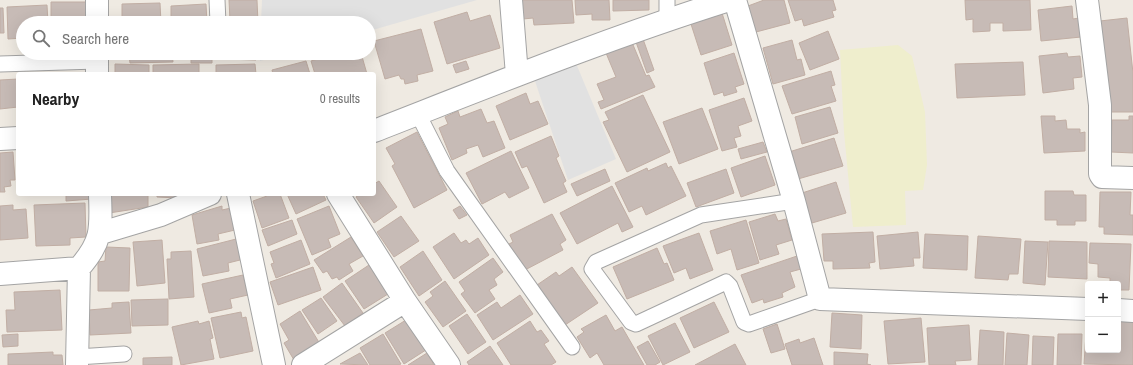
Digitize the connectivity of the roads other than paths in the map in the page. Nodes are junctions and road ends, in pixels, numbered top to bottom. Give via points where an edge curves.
1 (97, 0) edge
2 (217, 0) edge
3 (511, 0) edge
4 (729, 0) edge
5 (734, 0) edge
6 (1087, 0) edge
7 (667, 10) edge
8 (97, 16) edge
9 (218, 16) edge
10 (97, 63) edge
11 (0, 64) edge
12 (517, 74) junction
13 (418, 114) junction
14 (376, 130) edge
15 (16, 138) edge
16 (0, 139) edge
17 (1133, 178) edge
18 (100, 196) edge
19 (205, 196) edge
20 (238, 196) edge
21 (339, 196) edge
22 (794, 201) junction
23 (101, 233) junction
24 (79, 268) junction
25 (0, 274) edge
26 (820, 299) junction
27 (405, 301) junction
28 (1085, 309) edge
29 (1121, 310) edge
30 (1133, 311) edge
31 (572, 347) dead end
32 (124, 354) dead end
33 (77, 361) edge
34 (274, 365) edge
35 (303, 365) edge
36 (449, 365) edge

1 - 8 street
2 - 9 lane
3 - 12 street
4 - 7 street
5 - 22 street
6 - 17 street via 1100,105 1100,174 1102,177
7 - 12 street
10 - 11 lane
12 - 13 street
13 - 14 street
13 - 31 lane via 446,171
15 - 16 street
18 - 23 street
19 - 23 street via 161,215
20 - 34 street
21 - 27 street
22 - 26 street
22 - 26 lane via 702,215 596,262 592,269 631,322 636,324 726,282 730,286 744,322 749,324
23 - 24 street via 89,257
24 - 25 street
24 - 33 street
26 - 28 street
27 - 35 street
27 - 36 street
29 - 30 street
32 - 33 lane

